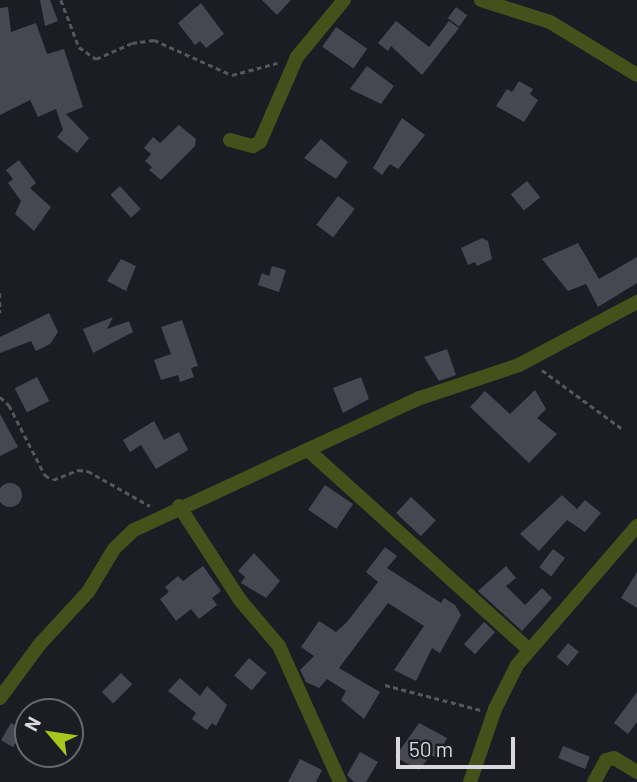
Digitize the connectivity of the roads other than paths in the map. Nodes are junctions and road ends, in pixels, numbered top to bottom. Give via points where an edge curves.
1 (344, 0) edge
2 (481, 0) edge
3 (637, 75) edge
4 (230, 140) dead end
5 (637, 302) edge
6 (308, 450) junction
7 (178, 506) junction
8 (637, 526) edge
9 (528, 649) junction
10 (0, 698) edge
11 (637, 772) edge
12 (340, 782) edge
13 (470, 782) edge
14 (594, 782) edge

1 - 4 street via 297,57 260,142 253,146
2 - 3 street via 550,22
5 - 6 street via 522,363 420,398
6 - 7 street
6 - 9 street
7 - 10 street via 114,549 88,592 40,644
7 - 12 street via 240,600 284,655
8 - 9 street
9 - 13 street via 495,709
11 - 14 street via 614,758 606,760

